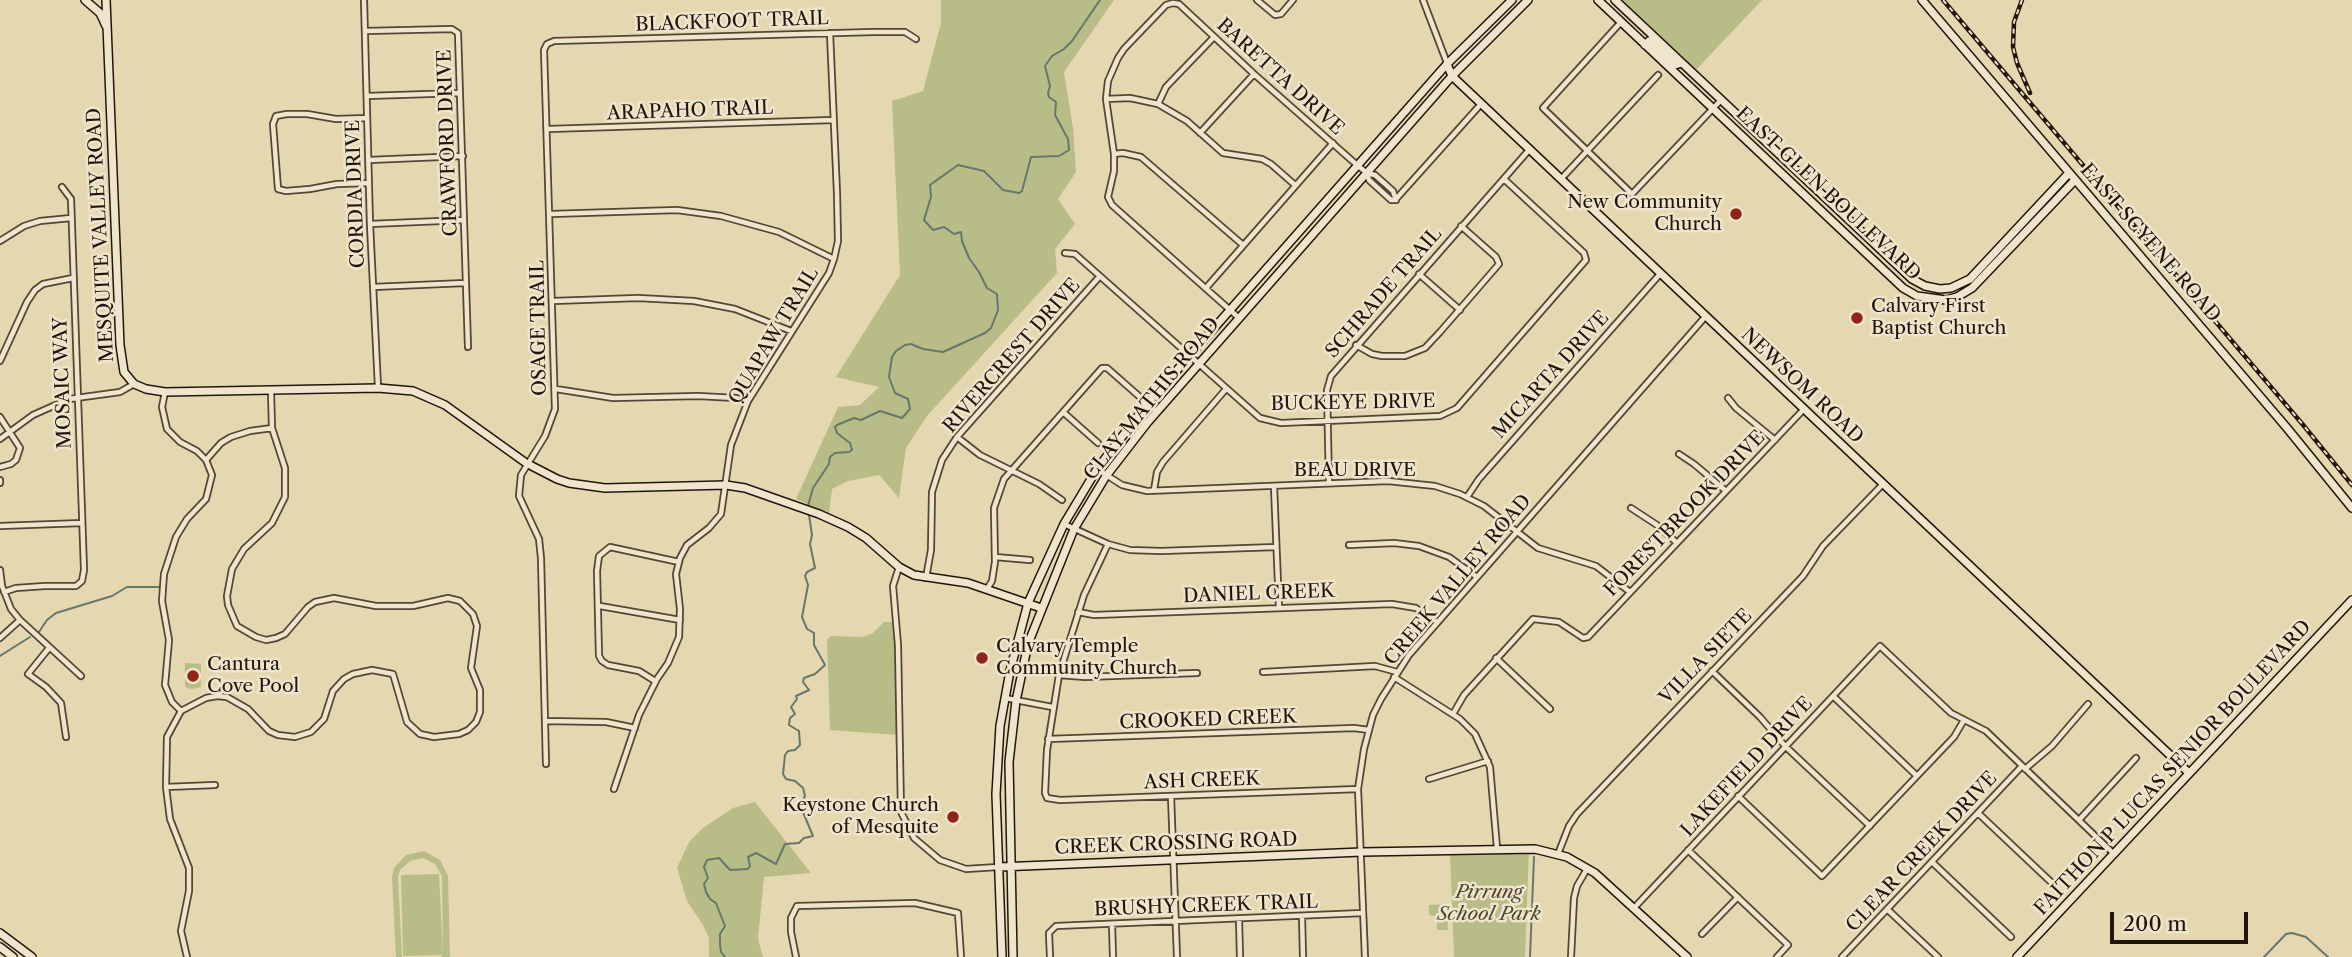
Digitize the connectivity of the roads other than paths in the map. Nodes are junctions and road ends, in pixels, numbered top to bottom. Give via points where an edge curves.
1 (85, 0) edge
2 (106, 0) edge
3 (364, 0) edge
4 (1257, 0) edge
5 (1293, 0) edge
6 (1423, 0) edge
7 (1512, 0) edge
8 (1528, 0) edge
9 (1598, 0) edge
10 (1615, 0) edge
11 (1922, 0) edge
12 (1621, 22) junction
13 (108, 32) junction
14 (365, 32) junction
15 (830, 33) junction
16 (1214, 37) junction
17 (916, 39) dead end
18 (547, 44) joint
19 (1645, 45) junction
20 (1682, 63) junction
21 (1447, 64) junction
22 (1254, 74) junction
23 (1658, 75) dead end
24 (1452, 76) junction
25 (460, 93) junction
26 (367, 96) junction
27 (1106, 99) junction
28 (1721, 100) junction
29 (1481, 103) junction
30 (1158, 104) junction
31 (1712, 108) junction
32 (367, 118) junction
33 (834, 120) junction
34 (548, 130) junction
35 (1200, 133) junction
36 (1333, 143) junction
37 (1529, 149) junction
38 (1587, 151) junction
39 (1114, 154) junction
40 (463, 156) junction
41 (369, 160) junction
42 (1357, 165) junction
43 (1367, 173) junction
44 (2068, 173) junction
45 (1802, 177) junction
46 (1504, 179) junction
47 (1561, 180) junction
48 (2075, 180) junction
49 (369, 183) junction
50 (1385, 184) junction
51 (1295, 186) junction
52 (1794, 186) junction
53 (62, 187) dead end
54 (1380, 190) junction
55 (1396, 200) junction
56 (1317, 211) junction
57 (551, 214) junction
58 (71, 218) junction
59 (1326, 219) junction
60 (464, 220) junction
61 (370, 224) junction
62 (1461, 226) junction
63 (0, 241) edge
64 (1242, 245) junction
65 (2001, 246) junction
66 (2007, 252) junction
67 (1065, 253) dead end
68 (834, 259) junction
69 (1900, 268) junction
70 (1419, 274) junction
71 (1660, 274) junction
72 (1100, 276) junction
73 (73, 278) junction
74 (1892, 278) junction
75 (465, 283) junction
76 (373, 287) junction
77 (1206, 288) junction
78 (1945, 289) junction
79 (1945, 300) junction
80 (553, 301) junction
81 (1230, 309) junction
82 (1460, 310) junction
83 (1705, 317) junction
84 (1239, 318) junction
85 (791, 331) junction
86 (1356, 345) junction
87 (468, 347) dead end
88 (1190, 355) junction
89 (0, 361) edge
90 (1198, 364) junction
91 (134, 384) junction
92 (378, 388) junction
93 (1226, 389) junction
94 (556, 390) junction
95 (271, 392) junction
96 (164, 393) junction
97 (79, 396) junction
98 (1728, 398) dead end
99 (748, 401) junction
100 (1148, 404) junction
101 (1804, 409) junction
102 (1063, 412) junction
103 (1157, 412) junction
104 (0, 416) edge
105 (1327, 421) junction
106 (272, 428) junction
107 (10, 431) junction
108 (957, 438) junction
109 (0, 439) edge
110 (1774, 440) junction
111 (1098, 443) dead end
112 (1679, 454) dead end
113 (206, 460) junction
114 (526, 463) junction
115 (0, 467) edge
116 (1097, 469) junction
117 (1010, 472) junction
118 (1106, 476) junction
119 (1329, 483) junction
120 (1883, 484) junction
121 (726, 485) junction
122 (1273, 485) junction
123 (1154, 490) junction
124 (1726, 491) junction
125 (1467, 497) junction
126 (1062, 500) dead end
127 (1631, 508) dead end
128 (2352, 508) edge
129 (82, 523) junction
130 (1064, 524) junction
131 (0, 526) edge
132 (1074, 529) junction
133 (1517, 531) junction
134 (1676, 543) junction
135 (1108, 544) junction
136 (1349, 545) dead end
137 (1276, 547) junction
138 (995, 557) junction
139 (1030, 560) dead end
140 (679, 562) junction
141 (899, 566) junction
142 (0, 570) edge
143 (1477, 577) junction
144 (926, 578) junction
145 (987, 589) junction
146 (4, 592) junction
147 (1630, 592) junction
148 (2352, 600) edge
149 (1028, 604) junction
150 (600, 606) junction
151 (1279, 607) junction
152 (1041, 608) junction
153 (1078, 612) junction
154 (20, 620) junction
155 (680, 620) junction
156 (1437, 622) junction
157 (0, 638) edge
158 (48, 648) junction
159 (1496, 658) junction
160 (1712, 671) junction
161 (1263, 672) dead end
162 (1197, 673) dead end
163 (1395, 674) junction
164 (1059, 675) junction
165 (81, 676) dead end
166 (655, 681) junction
167 (1833, 696) junction
168 (1005, 698) junction
169 (1016, 701) junction
170 (2088, 704) dead end
171 (1053, 707) junction
172 (1550, 709) dead end
173 (181, 711) junction
174 (1453, 714) junction
175 (1964, 720) junction
176 (545, 721) junction
177 (635, 729) junction
178 (1368, 730) junction
179 (66, 737) dead end
180 (1048, 739) junction
181 (1786, 746) junction
182 (2136, 758) dead end
183 (1488, 761) junction
184 (546, 764) dead end
185 (2024, 768) junction
186 (2189, 773) junction
187 (1917, 776) junction
188 (1429, 779) dead end
189 (215, 785) dead end
190 (166, 787) junction
191 (614, 789) dead end
192 (1358, 789) junction
193 (1171, 796) junction
194 (1738, 796) junction
195 (1978, 813) junction
196 (2079, 820) junction
197 (1870, 826) junction
198 (1497, 848) junction
199 (1688, 850) junction
200 (1362, 852) junction
201 (1558, 854) junction
202 (2114, 854) junction
203 (1174, 860) junction
204 (1932, 862) junction
205 (1011, 866) junction
206 (999, 867) junction
207 (1587, 868) junction
208 (2052, 883) dead end
209 (1738, 897) junction
210 (1633, 908) junction
211 (1887, 909) junction
212 (1363, 913) junction
213 (1301, 916) junction
214 (1239, 919) junction
215 (1176, 921) junction
216 (1112, 924) junction
217 (0, 933) edge
218 (1702, 934) dead end
219 (2011, 937) dead end
220 (0, 947) edge
221 (13, 957) edge
222 (32, 957) edge
223 (187, 957) edge
224 (796, 957) edge
225 (961, 957) edge
226 (1002, 957) edge
227 (1013, 957) edge
228 (1050, 957) edge
229 (1113, 957) edge
230 (1177, 957) edge
231 (1240, 957) edge
232 (1303, 957) edge
233 (1365, 957) edge
234 (1571, 957) edge
235 (1687, 957) edge
236 (1777, 957) edge
237 (1843, 957) edge
238 (1938, 957) edge
239 (2017, 957) edge

1 - 13 street via 100,13
2 - 13 street, MESQUITE VALLEY ROAD
3 - 14 street, CORDIA DRIVE
4 - 5 street via 1275,15
6 - 21 street, NEWSOM ROAD
7 - 21 street, CLAY MATHIS ROAD
8 - 24 street, CLAY MATHIS ROAD
9 - 12 street, EAST GLEN BOULEVARD
10 - 20 street, EAST GLEN BOULEVARD
11 - 44 street, EAST SCYENE ROAD
12 - 19 street, EAST GLEN BOULEVARD
12 - 38 street via 1543,108
13 - 91 street, MESQUITE VALLEY ROAD via 120,345 124,372
14 - 25 street, CRAWFORD DRIVE via 455,30 459,36
14 - 26 street, CORDIA DRIVE
15 - 17 street, BLACKFOOT TRAIL via 905,32
15 - 18 street, BLACKFOOT TRAIL
15 - 33 street, QUAPAW TRAIL
16 - 22 street, BARETTA DRIVE
16 - 27 street, BARETTA DRIVE via 1179,4 1166,5 1118,58
16 - 30 street via 1167,87
18 - 34 street, OSAGE TRAIL
19 - 20 street via 1649,41 1675,65
19 - 31 street, EAST GLEN BOULEVARD
20 - 28 street, EAST GLEN BOULEVARD
21 - 24 street, NEWSOM ROAD
21 - 42 street, CLAY MATHIS ROAD
22 - 35 street
22 - 36 street, BARETTA DRIVE
23 - 38 street
24 - 29 street, NEWSOM ROAD
24 - 43 street, CLAY MATHIS ROAD
25 - 26 street
25 - 40 street, CRAWFORD DRIVE
26 - 32 street, CORDIA DRIVE
27 - 30 street
27 - 39 street
28 - 31 street
28 - 45 street, EAST GLEN BOULEVARD
29 - 37 street, NEWSOM ROAD
29 - 55 street
30 - 35 street
31 - 38 street via 1632,194
31 - 52 street, EAST GLEN BOULEVARD
32 - 41 street, CORDIA DRIVE
32 - 49 street via 287,114 276,116 273,124 278,189
33 - 34 street, ARAPAHO TRAIL
33 - 68 street, QUAPAW TRAIL via 838,241
34 - 57 street, OSAGE TRAIL
35 - 51 street via 1223,153 1271,164
36 - 42 street, BARETTA DRIVE
36 - 51 street
37 - 46 street, SCHRADE TRAIL
37 - 47 street, NEWSOM ROAD
38 - 47 street
39 - 64 street via 1142,158
39 - 77 street via 1108,197 1112,205
40 - 41 street
40 - 60 street, CRAWFORD DRIVE
41 - 49 street, CORDIA DRIVE
42 - 43 street, BARETTA DRIVE
42 - 56 street, CLAY MATHIS ROAD
43 - 50 street, BARETTA DRIVE
43 - 54 street, BARETTA DRIVE
43 - 59 street, CLAY MATHIS ROAD
44 - 48 street, EAST SCYENE ROAD
44 - 65 street, EAST GLEN BOULEVARD
45 - 52 street
45 - 69 street, EAST GLEN BOULEVARD
46 - 62 street, SCHRADE TRAIL
46 - 105 street, BUCKEYE DRIVE via 1584,253 1583,266 1453,411 1434,417
47 - 71 street, NEWSOM ROAD
48 - 66 street
48 - 128 street, EAST SCYENE ROAD
49 - 61 street, CORDIA DRIVE
50 - 54 street
50 - 55 street, BARETTA DRIVE
51 - 64 street
52 - 74 street, EAST GLEN BOULEVARD
53 - 58 street, MOSAIC WAY via 71,199
54 - 55 street, BARETTA DRIVE
56 - 59 street
56 - 81 street, CLAY MATHIS ROAD
57 - 68 street via 677,210 721,216 779,232
57 - 80 street, OSAGE TRAIL
58 - 63 street via 24,226
58 - 73 street, MOSAIC WAY
59 - 84 street, CLAY MATHIS ROAD
60 - 61 street
60 - 75 street, CRAWFORD DRIVE
61 - 76 street, CORDIA DRIVE
62 - 70 street, SCHRADE TRAIL
62 - 82 street via 1499,262
64 - 77 street
65 - 66 street
65 - 78 street, EAST GLEN BOULEVARD via 1970,279
66 - 79 street via 1972,288
67 - 72 street, BUCKEYE DRIVE via 1075,254
68 - 85 street, QUAPAW TRAIL
69 - 74 street
69 - 78 street, EAST GLEN BOULEVARD via 1920,284
70 - 82 street
70 - 86 street, SCHRADE TRAIL
71 - 83 street, NEWSOM ROAD
71 - 125 street, MICARTA DRIVE
72 - 88 street, BUCKEYE DRIVE
72 - 108 street, RIVERCREST DRIVE
73 - 89 street via 43,284 36,290
73 - 97 street, MOSAIC WAY
74 - 79 street, EAST GLEN BOULEVARD via 1917,296
75 - 76 street
75 - 87 street, CRAWFORD DRIVE
76 - 92 street, CORDIA DRIVE
77 - 81 street
78 - 79 street
80 - 85 street via 694,301 735,309
80 - 94 street, OSAGE TRAIL
81 - 84 street
81 - 88 street, CLAY MATHIS ROAD
82 - 86 street via 1418,353 1382,356
83 - 101 street, NEWSOM ROAD
83 - 133 street, CREEK VALLEY ROAD
84 - 90 street, CLAY MATHIS ROAD
85 - 99 street, QUAPAW TRAIL
86 - 105 street, SCHRADE TRAIL via 1329,380
88 - 90 street, BUCKEYE DRIVE
88 - 100 street, CLAY MATHIS ROAD
90 - 93 street, BUCKEYE DRIVE
90 - 103 street, CLAY MATHIS ROAD
91 - 96 street, MESQUITE VALLEY ROAD
91 - 97 street via 120,391
92 - 95 street, MESQUITE VALLEY ROAD
92 - 114 street, MESQUITE VALLEY ROAD via 428,396
93 - 105 street, BUCKEYE DRIVE via 1268,421
93 - 123 street via 1163,462
94 - 99 street via 613,398
94 - 114 street, OSAGE TRAIL via 550,427
95 - 96 street, MESQUITE VALLEY ROAD
95 - 106 street
96 - 113 street via 167,429
97 - 107 street via 33,415
97 - 129 street, MOSAIC WAY
98 - 110 street
99 - 121 street, QUAPAW TRAIL via 731,445
100 - 102 street via 1106,367
100 - 103 street
100 - 116 street, CLAY MATHIS ROAD
101 - 110 street, FORESTBROOK DRIVE
101 - 120 street, NEWSOM ROAD
102 - 111 street
102 - 117 street
103 - 118 street, CLAY MATHIS ROAD
104 - 107 street
105 - 119 street, SCHRADE TRAIL
106 - 113 street via 231,438
106 - 173 street via 285,468 285,497 279,514 244,549 232,569 227,596 237,626 266,640 285,634 308,607 334,598 376,606 413,606 448,598 460,601 477,626 471,668 480,690 480,712 468,730 458,734 420,734 407,722 393,674 372,670 353,674 337,685 324,719 304,735 278,736 248,709 227,698 206,698
107 - 109 street
107 - 115 street via 20,453 11,464
108 - 117 street
108 - 144 street, RIVERCREST DRIVE via 942,460 934,484
110 - 124 street, FORESTBROOK DRIVE
112 - 124 street
113 - 173 street via 212,475 206,499 176,537 164,574 162,601 169,640 165,685
114 - 121 street, MESQUITE VALLEY ROAD via 556,479 591,487
114 - 176 street, OSAGE TRAIL via 519,496 538,539 541,558
116 - 118 street, BEAU DRIVE
116 - 130 street, CLAY MATHIS ROAD
117 - 126 street
117 - 138 street via 994,508
118 - 123 street, BEAU DRIVE via 1129,487
118 - 132 street, CLAY MATHIS ROAD
119 - 122 street, BEAU DRIVE
119 - 125 street, BEAU DRIVE via 1412,483
120 - 160 street, VILLA SIETE
120 - 186 street, NEWSOM ROAD
121 - 140 street, QUAPAW TRAIL via 721,514 687,545
121 - 141 street, MESQUITE VALLEY ROAD via 819,514 866,538
122 - 123 street, BEAU DRIVE
122 - 137 street
124 - 134 street, FORESTBROOK DRIVE
125 - 133 street, BEAU DRIVE
127 - 134 street
129 - 131 street
129 - 146 street, MOSAIC WAY via 82,581 76,586
130 - 132 street
130 - 149 street, CLAY MATHIS ROAD
132 - 135 street
132 - 152 street, CLAY MATHIS ROAD
133 - 143 street, CREEK VALLEY ROAD
133 - 147 street, BEAU DRIVE via 1543,550 1595,566
134 - 147 street, FORESTBROOK DRIVE
135 - 137 street via 1144,552
135 - 153 street
136 - 143 street via 1394,542 1419,546 1449,557
137 - 151 street
138 - 139 street
138 - 145 street
140 - 150 street via 610,547 599,556
140 - 155 street
141 - 144 street, MESQUITE VALLEY ROAD
141 - 206 street, CREEK CROSSING ROAD via 893,586 901,812 914,838 940,860 966,869
142 - 146 street
143 - 156 street, CREEK VALLEY ROAD
144 - 145 street, MESQUITE VALLEY ROAD
145 - 149 street, MESQUITE VALLEY ROAD
146 - 154 street
147 - 159 street, FORESTBROOK DRIVE via 1586,638 1559,622 1535,618
148 - 186 street, FAITHON P LUCAS SENIOR BOULEVARD
149 - 152 street, MESQUITE VALLEY ROAD
149 - 168 street, CLAY MATHIS ROAD
150 - 155 street
150 - 166 street via 602,661 639,671
151 - 153 street, DANIEL CREEK
151 - 156 street, DANIEL CREEK via 1399,604 1421,610
152 - 169 street, CLAY MATHIS ROAD
153 - 164 street
154 - 157 street
154 - 158 street
155 - 166 street via 668,663
156 - 163 street, CREEK VALLEY ROAD
158 - 165 street
158 - 179 street via 28,674 61,703
159 - 172 street
159 - 174 street
160 - 181 street
160 - 201 street, VILLA SIETE via 1577,814
161 - 163 street via 1375,666
162 - 164 street
163 - 174 street
163 - 178 street, CREEK VALLEY ROAD
164 - 171 street
166 - 177 street
167 - 175 street, LAKEFIELD DRIVE via 1880,646 1946,709
167 - 181 street, LAKEFIELD DRIVE
167 - 187 street
168 - 169 street
168 - 206 street, CLAY MATHIS ROAD via 996,775
169 - 171 street
169 - 205 street, CLAY MATHIS ROAD via 1009,762
170 - 185 street, CLEAR CREEK DRIVE via 2052,746
171 - 180 street
173 - 190 street via 167,737
174 - 183 street via 1475,734
175 - 185 street via 1986,731
175 - 187 street
176 - 177 street via 606,722
176 - 184 street, OSAGE TRAIL
177 - 191 street
178 - 180 street, CROOKED CREEK
178 - 192 street, CREEK VALLEY ROAD
180 - 193 street, ASH CREEK via 1047,798
181 - 194 street, LAKEFIELD DRIVE
181 - 197 street
182 - 196 street
183 - 188 street
183 - 198 street
185 - 195 street, CLEAR CREEK DRIVE
185 - 196 street
186 - 202 street, FAITHON P LUCAS SENIOR BOULEVARD
187 - 197 street
189 - 190 street
190 - 223 street via 170,819 189,868 190,891 181,931
192 - 193 street, ASH CREEK
192 - 200 street, CREEK VALLEY ROAD
193 - 203 street
194 - 197 street via 1822,876
194 - 199 street, LAKEFIELD DRIVE
195 - 204 street, CLEAR CREEK DRIVE
195 - 208 street
196 - 202 street
198 - 200 street, CREEK CROSSING ROAD
198 - 201 street, CREEK CROSSING ROAD
199 - 209 street
199 - 210 street, LAKEFIELD DRIVE
200 - 203 street, CREEK CROSSING ROAD
200 - 212 street, CREEK VALLEY ROAD
201 - 207 street, CREEK CROSSING ROAD
202 - 239 street, FAITHON P LUCAS SENIOR BOULEVARD
203 - 205 street, CREEK CROSSING ROAD
203 - 215 street
204 - 211 street, CLEAR CREEK DRIVE
204 - 219 street
205 - 206 street, CREEK CROSSING ROAD
205 - 227 street, CLAY MATHIS ROAD
206 - 226 street, CLAY MATHIS ROAD
207 - 210 street, CREEK CROSSING ROAD
207 - 234 street via 1574,898
209 - 218 street
209 - 236 street via 1788,945
210 - 235 street, CREEK CROSSING ROAD
211 - 237 street, CLEAR CREEK DRIVE
211 - 238 street
212 - 213 street, BRUSHY CREEK TRAIL
212 - 233 street, CREEK VALLEY ROAD
213 - 214 street, BRUSHY CREEK TRAIL
213 - 232 street
214 - 215 street, BRUSHY CREEK TRAIL
214 - 231 street
215 - 216 street, BRUSHY CREEK TRAIL
215 - 230 street
216 - 228 street, BRUSHY CREEK TRAIL via 1056,926 1051,929
216 - 229 street
217 - 222 street
220 - 221 street
224 - 225 street via 791,918 801,904 915,903 959,915

